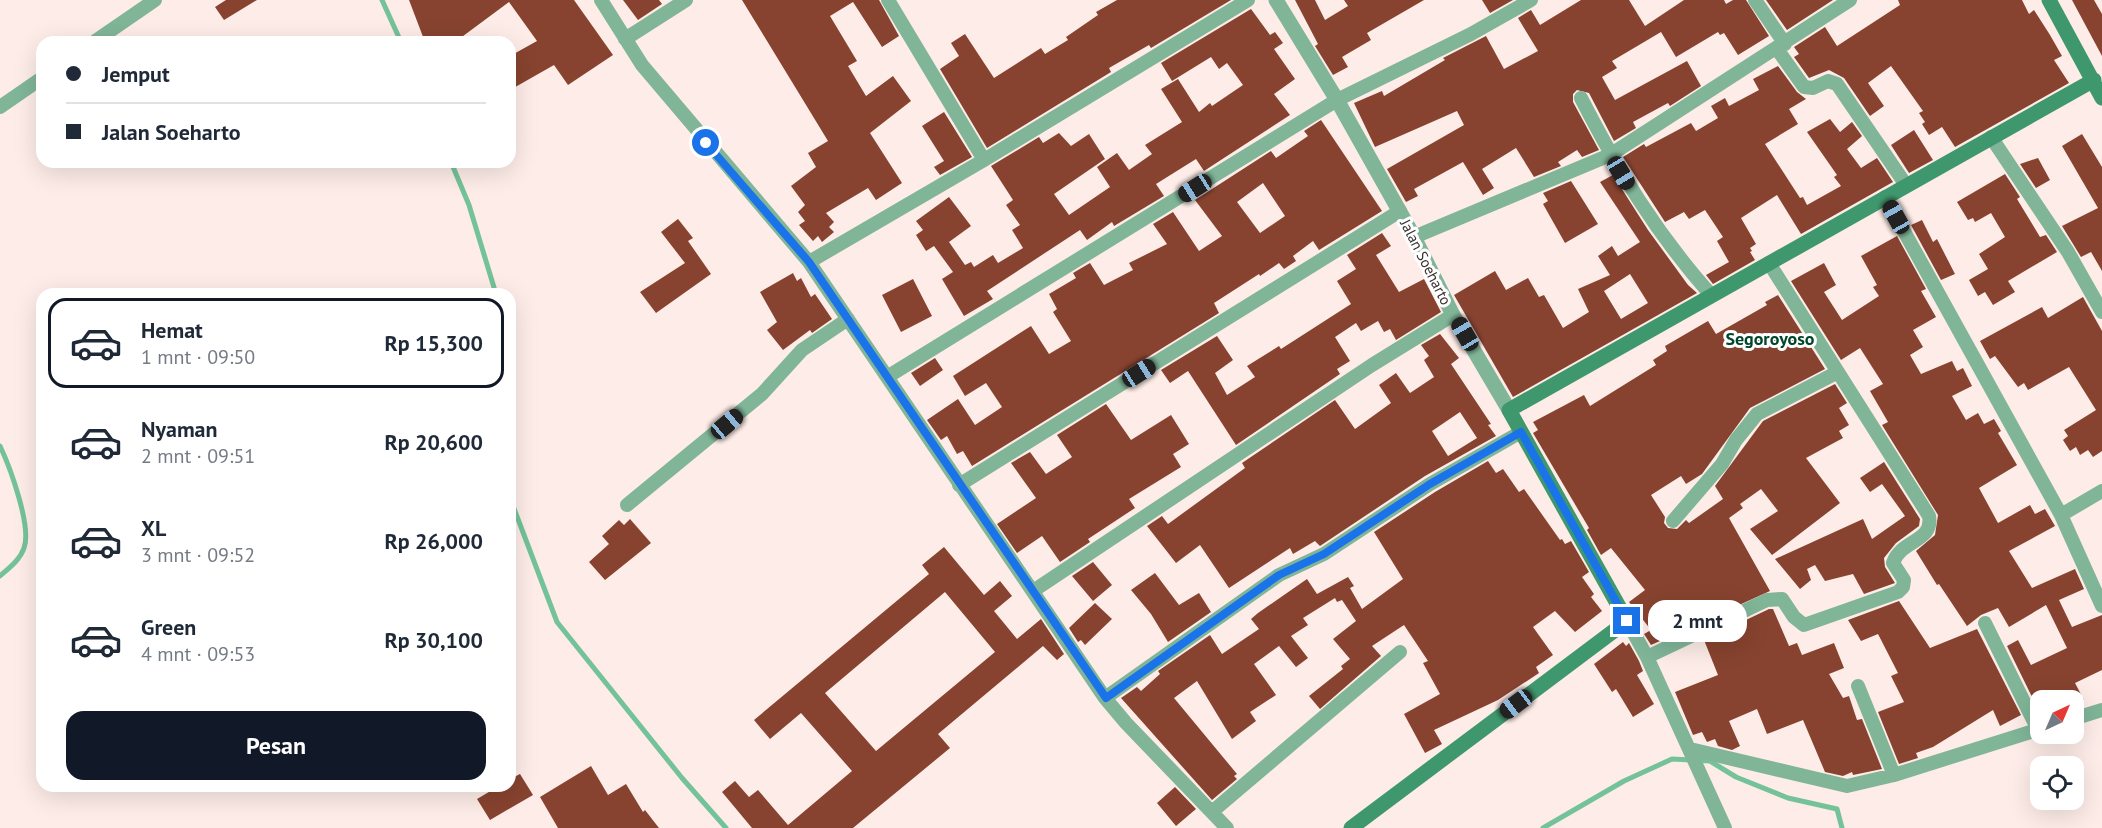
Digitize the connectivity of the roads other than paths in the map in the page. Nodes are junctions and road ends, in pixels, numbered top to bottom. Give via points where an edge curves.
1 (156, 0) edge
2 (601, 0) edge
3 (686, 0) edge
4 (888, 0) edge
5 (1248, 0) edge
6 (1276, 0) edge
7 (1531, 0) edge
8 (1755, 0) edge
9 (1850, 0) edge
10 (2049, 0) edge
11 (103, 36) edge
12 (626, 39) junction
13 (1781, 47) junction
14 (2094, 80) junction
15 (36, 82) edge
16 (1581, 98) dead end
17 (2102, 98) edge
18 (1337, 100) junction
19 (0, 107) edge
20 (1991, 137) junction
21 (1610, 155) junction
22 (984, 160) junction
23 (1906, 185) junction
24 (1885, 197) junction
25 (1400, 211) junction
26 (1414, 237) junction
27 (809, 262) junction
28 (1768, 263) junction
29 (1711, 295) junction
30 (2102, 312) edge
31 (1454, 315) junction
32 (848, 319) junction
33 (1838, 372) junction
34 (887, 377) junction
35 (1509, 410) junction
36 (1521, 432) junction
37 (958, 485) junction
38 (2102, 490) edge
39 (627, 505) dead end
40 (2061, 515) junction
41 (1673, 521) dead end
42 (1033, 591) junction
43 (2102, 606) edge
44 (1627, 621) junction
45 (1984, 623) dead end
46 (1400, 652) dead end
47 (1647, 657) junction
48 (1858, 686) dead end
49 (1106, 698) junction
50 (2102, 710) edge
51 (2030, 712) edge
52 (2084, 716) edge
53 (2030, 732) edge
54 (1690, 749) junction
55 (1894, 775) junction
56 (1213, 811) junction
57 (1227, 828) edge
58 (1351, 828) edge
59 (1725, 828) edge

1 - 11 street
2 - 12 street
3 - 12 street
4 - 22 street
5 - 22 street
6 - 18 street, Jalan Soeharto
7 - 18 street
8 - 13 street
9 - 13 street
10 - 14 main road
12 - 27 street via 642,65
13 - 21 street
13 - 23 street via 1797,82 1804,87 1813,88 1828,81 1837,84
14 - 17 main road
14 - 20 main road
15 - 19 street
16 - 21 street
18 - 25 street, Jalan Soeharto
18 - 34 street
20 - 23 main road
20 - 30 street via 2068,252
21 - 26 street
21 - 29 street via 1674,253
22 - 27 street
23 - 24 main road
24 - 28 main road
24 - 40 street
25 - 26 street, Jalan Soeharto
25 - 37 street
26 - 31 street, Jalan Soeharto
27 - 32 street
28 - 29 main road
28 - 33 street
29 - 35 main road
31 - 35 street, Jalan Soeharto
31 - 42 street via 1372,365
32 - 34 street
32 - 39 street via 802,350 762,394
33 - 41 street via 1757,414 1722,464
33 - 47 street via 1929,516 1931,525 1927,533 1896,554 1893,563 1904,580 1903,587 1804,625 1782,599 1767,600
34 - 37 street
35 - 36 main road, Jalan Soeharto
36 - 44 main road, Jalan Soeharto
36 - 49 street via 1430,484 1324,554 1279,575
37 - 42 street
38 - 40 street
40 - 43 street
42 - 49 street
44 - 47 street
44 - 58 main road
45 - 51 street
46 - 56 street
47 - 54 street
48 - 55 street
49 - 56 street
50 - 52 street
53 - 55 street
54 - 55 street via 1846,786
54 - 59 street
56 - 57 street

